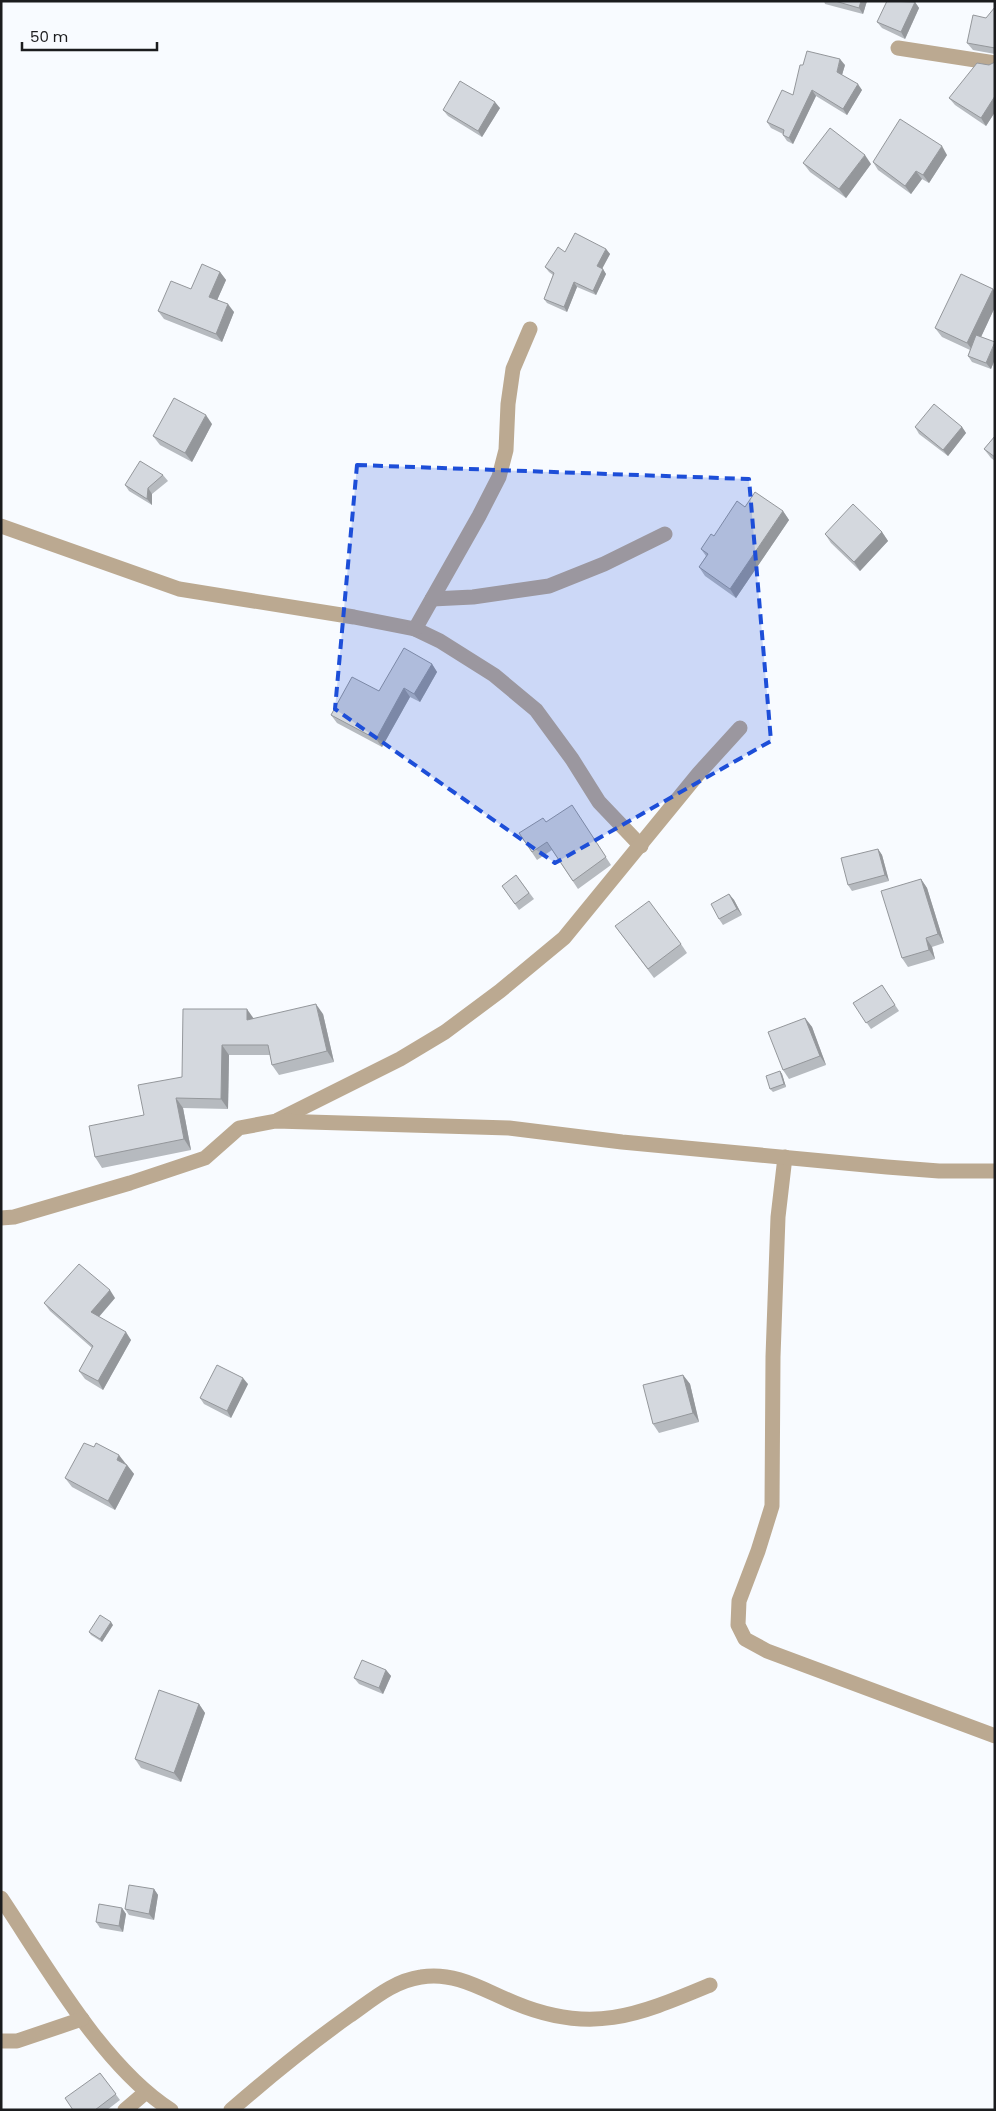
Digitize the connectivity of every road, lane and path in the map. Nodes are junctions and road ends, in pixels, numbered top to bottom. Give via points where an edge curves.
1 (898, 48) dead end
2 (995, 63) edge
3 (530, 329) dead end
4 (1, 526) edge
5 (665, 534) dead end
6 (432, 599) junction
7 (415, 629) junction
8 (740, 728) dead end
9 (641, 846) junction
10 (276, 1121) junction
11 (785, 1157) junction
12 (995, 1171) edge
13 (1, 1218) edge
14 (995, 1736) edge
15 (1, 1898) edge
16 (710, 1985) dead end
17 (82, 2019) junction
18 (1, 2041) edge
19 (146, 2092) junction
20 (125, 2110) edge
21 (171, 2110) edge
22 (231, 2110) edge

1 - 2 street
3 - 6 street via 513,369 506,450 499,477
4 - 7 street via 179,589
5 - 6 street via 549,586 473,597
6 - 7 street
7 - 9 street via 494,675 536,710 599,802
8 - 9 street
9 - 10 street via 564,938 492,997 445,1032 400,1059
10 - 11 street via 509,1128
10 - 13 street via 239,1128 205,1158 50,1207
11 - 12 street via 939,1171
11 - 14 street via 778,1218 772,1506 739,1601 738,1625 746,1639 767,1651
15 - 17 street
16 - 22 street via 649,2010 606,2020 562,2018 516,2004 465,1980 422,1976 390,1987 298,2053
17 - 18 street via 17,2041
17 - 19 street
19 - 20 street
19 - 21 street

